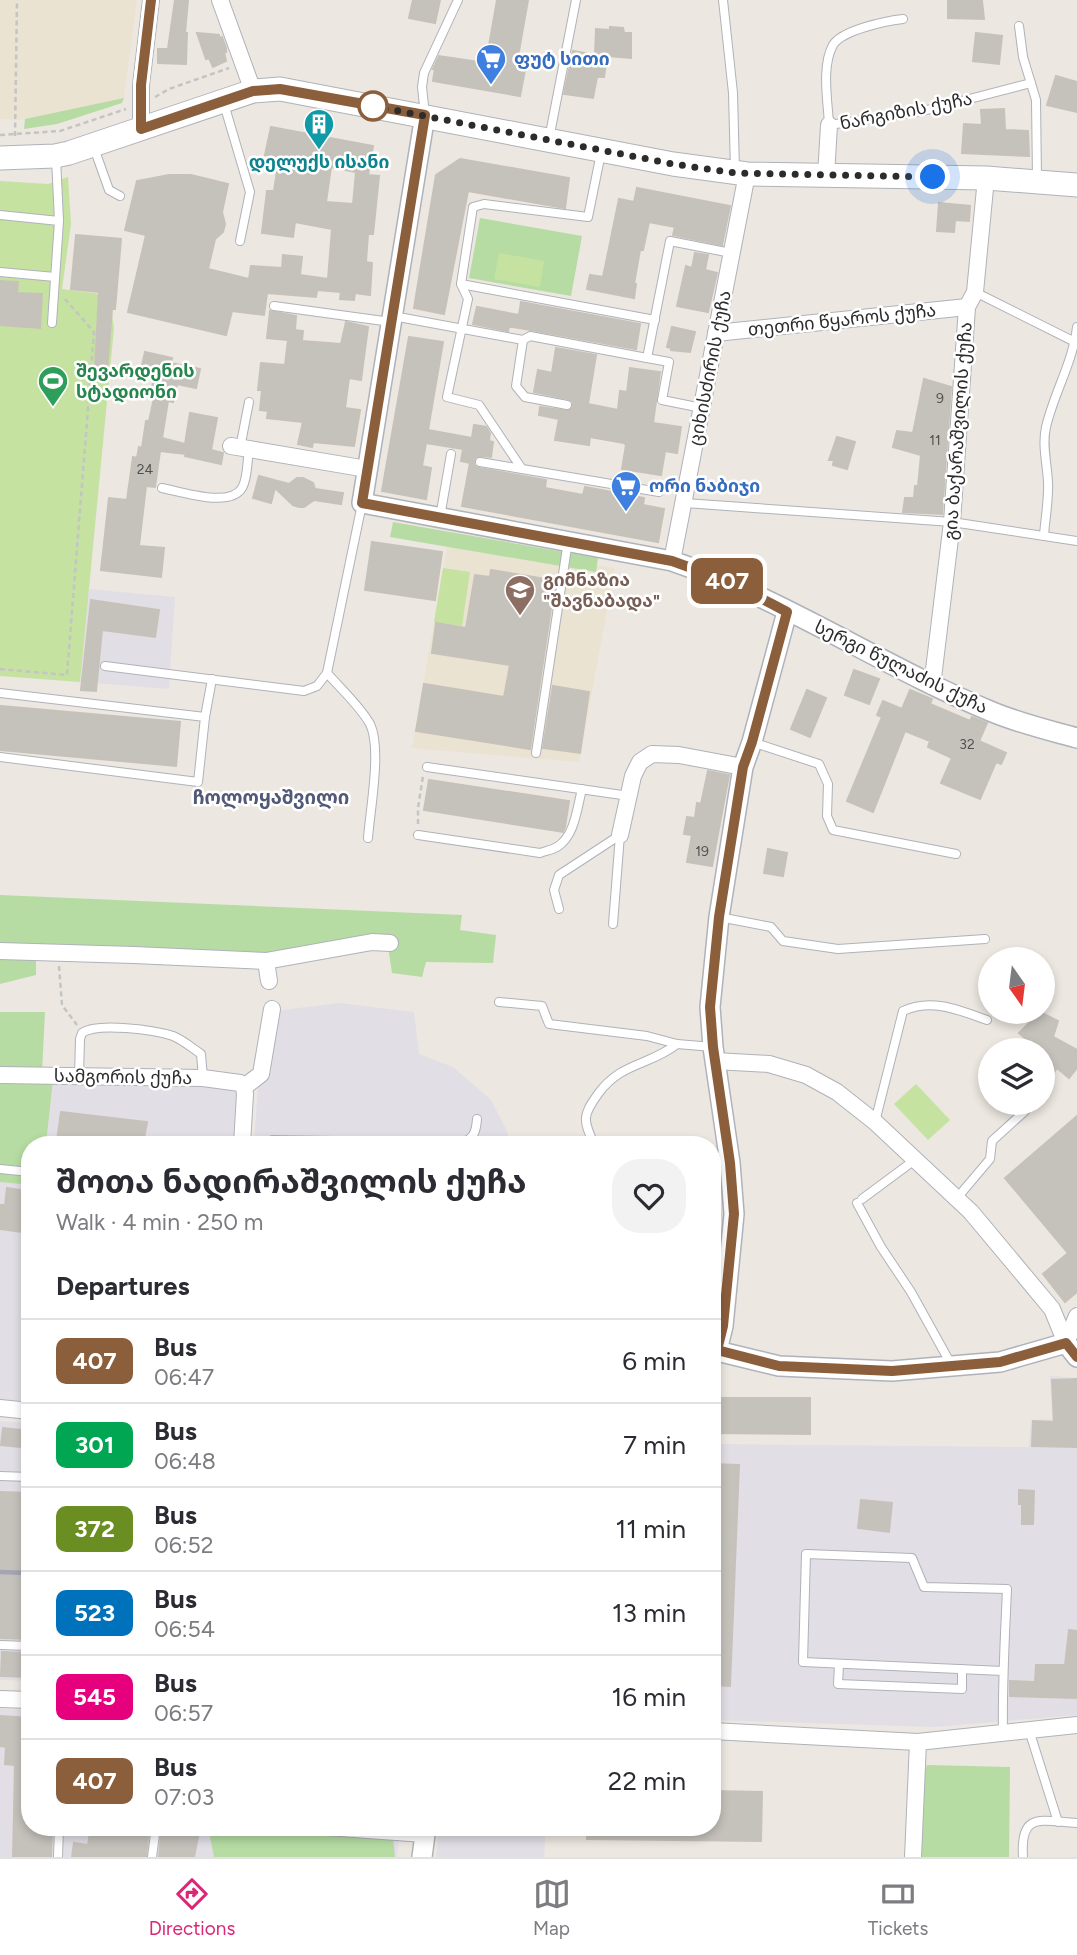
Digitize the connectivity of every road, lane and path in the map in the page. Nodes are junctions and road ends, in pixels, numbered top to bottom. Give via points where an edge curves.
1 (16, 0) edge
2 (151, 0) edge
3 (220, 0) edge
4 (458, 0) edge
5 (576, 0) edge
6 (723, 0) edge
7 (903, 19) dead end
8 (1019, 26) dead end
9 (229, 68) dead end
10 (1031, 83) junction
11 (253, 91) junction
12 (223, 101) junction
13 (141, 103) junction
14 (425, 115) junction
15 (830, 125) junction
16 (141, 129) junction
17 (0, 135) edge
18 (15, 136) junction
19 (550, 139) junction
20 (93, 145) junction
21 (601, 150) junction
22 (55, 156) junction
23 (0, 158) edge
24 (741, 174) junction
25 (826, 176) junction
26 (986, 178) junction
27 (1037, 182) junction
28 (1077, 185) edge
29 (120, 196) dead end
30 (0, 215) edge
31 (60, 221) junction
32 (240, 241) dead end
33 (732, 253) junction
34 (0, 272) edge
35 (55, 276) junction
36 (461, 284) junction
37 (54, 288) junction
38 (971, 300) junction
39 (274, 306) dead end
40 (392, 319) junction
41 (654, 320) junction
42 (51, 323) dead end
43 (1077, 327) edge
44 (461, 329) junction
45 (716, 333) junction
46 (523, 340) junction
47 (1076, 343) edge
48 (647, 358) junction
49 (249, 402) dead end
50 (567, 405) dead end
51 (702, 408) junction
52 (240, 448) junction
53 (451, 454) dead end
54 (480, 462) dead end
55 (368, 469) junction
56 (522, 469) junction
57 (162, 488) dead end
58 (659, 492) dead end
59 (362, 503) junction
60 (685, 503) junction
61 (440, 517) junction
62 (952, 522) junction
63 (1044, 536) junction
64 (568, 541) junction
65 (1077, 541) edge
66 (672, 561) junction
67 (787, 612) junction
68 (106, 666) dead end
69 (0, 669) edge
70 (327, 673) junction
71 (212, 679) junction
72 (932, 685) junction
73 (0, 693) edge
74 (205, 717) junction
75 (1077, 738) edge
76 (752, 742) junction
77 (536, 752) dead end
78 (0, 757) edge
79 (427, 767) joint
80 (743, 767) junction
81 (582, 789) junction
82 (629, 796) junction
83 (418, 835) joint
84 (621, 835) junction
85 (368, 838) dead end
86 (956, 854) dead end
87 (559, 909) dead end
88 (719, 917) junction
89 (612, 923) dead end
90 (985, 939) dead end
91 (390, 943) dead end
92 (0, 951) edge
93 (57, 953) junction
94 (266, 961) junction
95 (269, 981) dead end
96 (499, 1002) dead end
97 (272, 1009) dead end
98 (978, 1017) edge
99 (82, 1033) junction
100 (677, 1044) junction
101 (714, 1054) junction
102 (0, 1075) edge
103 (79, 1076) junction
104 (203, 1077) junction
105 (244, 1087) junction
106 (1021, 1115) edge
107 (477, 1119) dead end
108 (876, 1122) junction
109 (242, 1136) edge
110 (473, 1136) edge
111 (590, 1136) edge
112 (719, 1136) edge
113 (916, 1159) junction
114 (721, 1164) edge
115 (0, 1169) edge
116 (21, 1171) edge
117 (957, 1198) junction
118 (1077, 1316) edge
119 (721, 1332) edge
120 (1072, 1350) edge
121 (721, 1353) edge
122 (952, 1366) junction
123 (0, 1408) edge
124 (21, 1410) edge
125 (0, 1476) edge
126 (21, 1477) edge
127 (0, 1645) edge
128 (21, 1646) edge
129 (839, 1664) junction
130 (962, 1670) junction
131 (1003, 1671) junction
132 (0, 1699) edge
133 (21, 1700) edge
134 (1077, 1726) edge
135 (721, 1731) edge
136 (1029, 1731) junction
137 (1003, 1733) junction
138 (918, 1742) junction
139 (1058, 1822) junction
140 (1077, 1823) edge
141 (59, 1836) edge
142 (155, 1836) edge
143 (379, 1836) edge
144 (424, 1840) edge
145 (58, 1857) edge
146 (152, 1857) edge
147 (913, 1857) edge
148 (1023, 1857) edge

1 - 18 path
2 - 13 street
3 - 11 street
4 - 14 lane via 424,73
5 - 19 lane
6 - 24 lane
7 - 15 lane via 849,33 834,43 827,65
8 - 10 lane
9 - 13 path
10 - 15 lane, ნარგიზის ქუჩა via 923,111
10 - 27 lane via 1036,100
11 - 12 main road
11 - 14 main road via 280,89
12 - 16 main road
12 - 32 lane via 250,192
13 - 16 street
13 - 18 path via 60,131
14 - 19 main road
14 - 40 street
15 - 25 street, ნარგიზის ქუჩა
16 - 20 main road
17 - 18 path
19 - 21 main road
20 - 22 main road
20 - 29 lane via 109,190
21 - 24 main road
21 - 36 lane via 588,217 484,204 473,207
22 - 23 main road
22 - 31 lane
24 - 25 main road
24 - 33 street, ციხისძირის ქუჩა
25 - 26 main road
26 - 27 main road
26 - 38 street, გია ბაქარაშვილის ქუჩა
27 - 28 main road
30 - 31 lane
31 - 35 lane
33 - 41 lane via 670,242
33 - 45 street, ციხისძირის ქუჩა
34 - 35 lane
35 - 37 lane
36 - 41 lane
36 - 44 lane via 468,299
37 - 42 lane
37 - 69 path via 94,332 67,675
38 - 45 street, თეთრი წყაროს ქუჩა
38 - 47 lane
38 - 62 street, გია ბაქარაშვილის ქუჩა
39 - 40 lane
40 - 44 lane
40 - 55 street
41 - 48 lane
43 - 47 lane
44 - 46 lane
44 - 56 lane via 447,397 479,405
45 - 51 street, ციხისძირის ქუჩა
46 - 48 lane via 530,336
46 - 50 lane via 516,386 525,397
47 - 63 lane via 1045,430
48 - 51 lane via 669,362 662,400
49 - 52 lane
51 - 60 street, ციხისძირის ქუჩა
52 - 55 street
52 - 57 lane via 244,486 236,496 224,499
53 - 61 lane
54 - 56 lane
55 - 59 street
56 - 58 lane
59 - 61 street, სერგი წულაძის ქუჩა
59 - 70 lane
60 - 62 lane
60 - 66 street, ციხისძირის ქუჩა
61 - 64 street, სერგი წულაძის ქუჩა
62 - 63 lane
62 - 72 street, გია ბაქარაშვილის ქუჩა
63 - 65 lane
64 - 66 street, სერგი წულაძის ქუჩა
64 - 77 lane
66 - 67 street, სერგი წულაძის ქუჩა via 750,591
67 - 72 street, სერგი წულაძის ქუჩა
67 - 76 street
68 - 71 lane
70 - 71 lane via 317,686 304,691
70 - 85 lane via 369,722 374,736
71 - 74 lane
72 - 75 street, სერგი წულაძის ქუჩა via 993,713
73 - 74 lane
74 - 78 lane via 198,782
76 - 80 street
76 - 86 lane via 819,764 828,784 827,816 832,830
79 - 81 lane
79 - 83 path via 418,807
80 - 82 street via 652,754 640,762
80 - 88 street
81 - 82 lane
81 - 83 lane via 568,833 558,846 540,853
82 - 84 street
84 - 87 lane via 559,875 554,890
84 - 89 lane
88 - 90 lane via 771,928 783,941 838,949
88 - 101 street via 710,1007
91 - 94 street via 372,942
92 - 93 street
93 - 94 street
93 - 99 path via 62,1005
94 - 95 street
96 - 100 lane via 542,1006 549,1024
97 - 105 street via 261,1074
98 - 108 lane via 945,1006 903,1011
99 - 103 lane
99 - 104 lane via 94,1028 142,1030 174,1037 201,1054
100 - 101 lane
100 - 111 lane via 609,1079 585,1114
101 - 108 street via 806,1075
101 - 112 street
102 - 103 street, სამგორის ქუჩა
103 - 104 street, სამგორის ქუჩა
104 - 105 street, სამგორის ქუჩა
105 - 109 street
106 - 117 lane via 992,1141 990,1159
107 - 110 lane
108 - 113 street
113 - 117 street
113 - 122 lane via 860,1201 881,1247
114 - 119 street via 734,1214
115 - 116 lane
117 - 120 street via 1052,1309
118 - 120 street
120 - 122 street
121 - 122 street via 779,1366 892,1371
123 - 124 street
125 - 126 lane
127 - 128 lane
129 - 130 lane
129 - 130 lane via 838,1684 962,1689
129 - 131 lane via 803,1662 806,1554 912,1558 924,1587 1007,1590
130 - 131 lane
131 - 137 lane
132 - 133 street
134 - 136 street
135 - 138 street
136 - 137 street
136 - 139 lane
137 - 138 street
138 - 147 street
139 - 140 lane
139 - 148 lane via 1028,1826 1023,1832
141 - 145 lane
142 - 146 lane
143 - 144 lane

